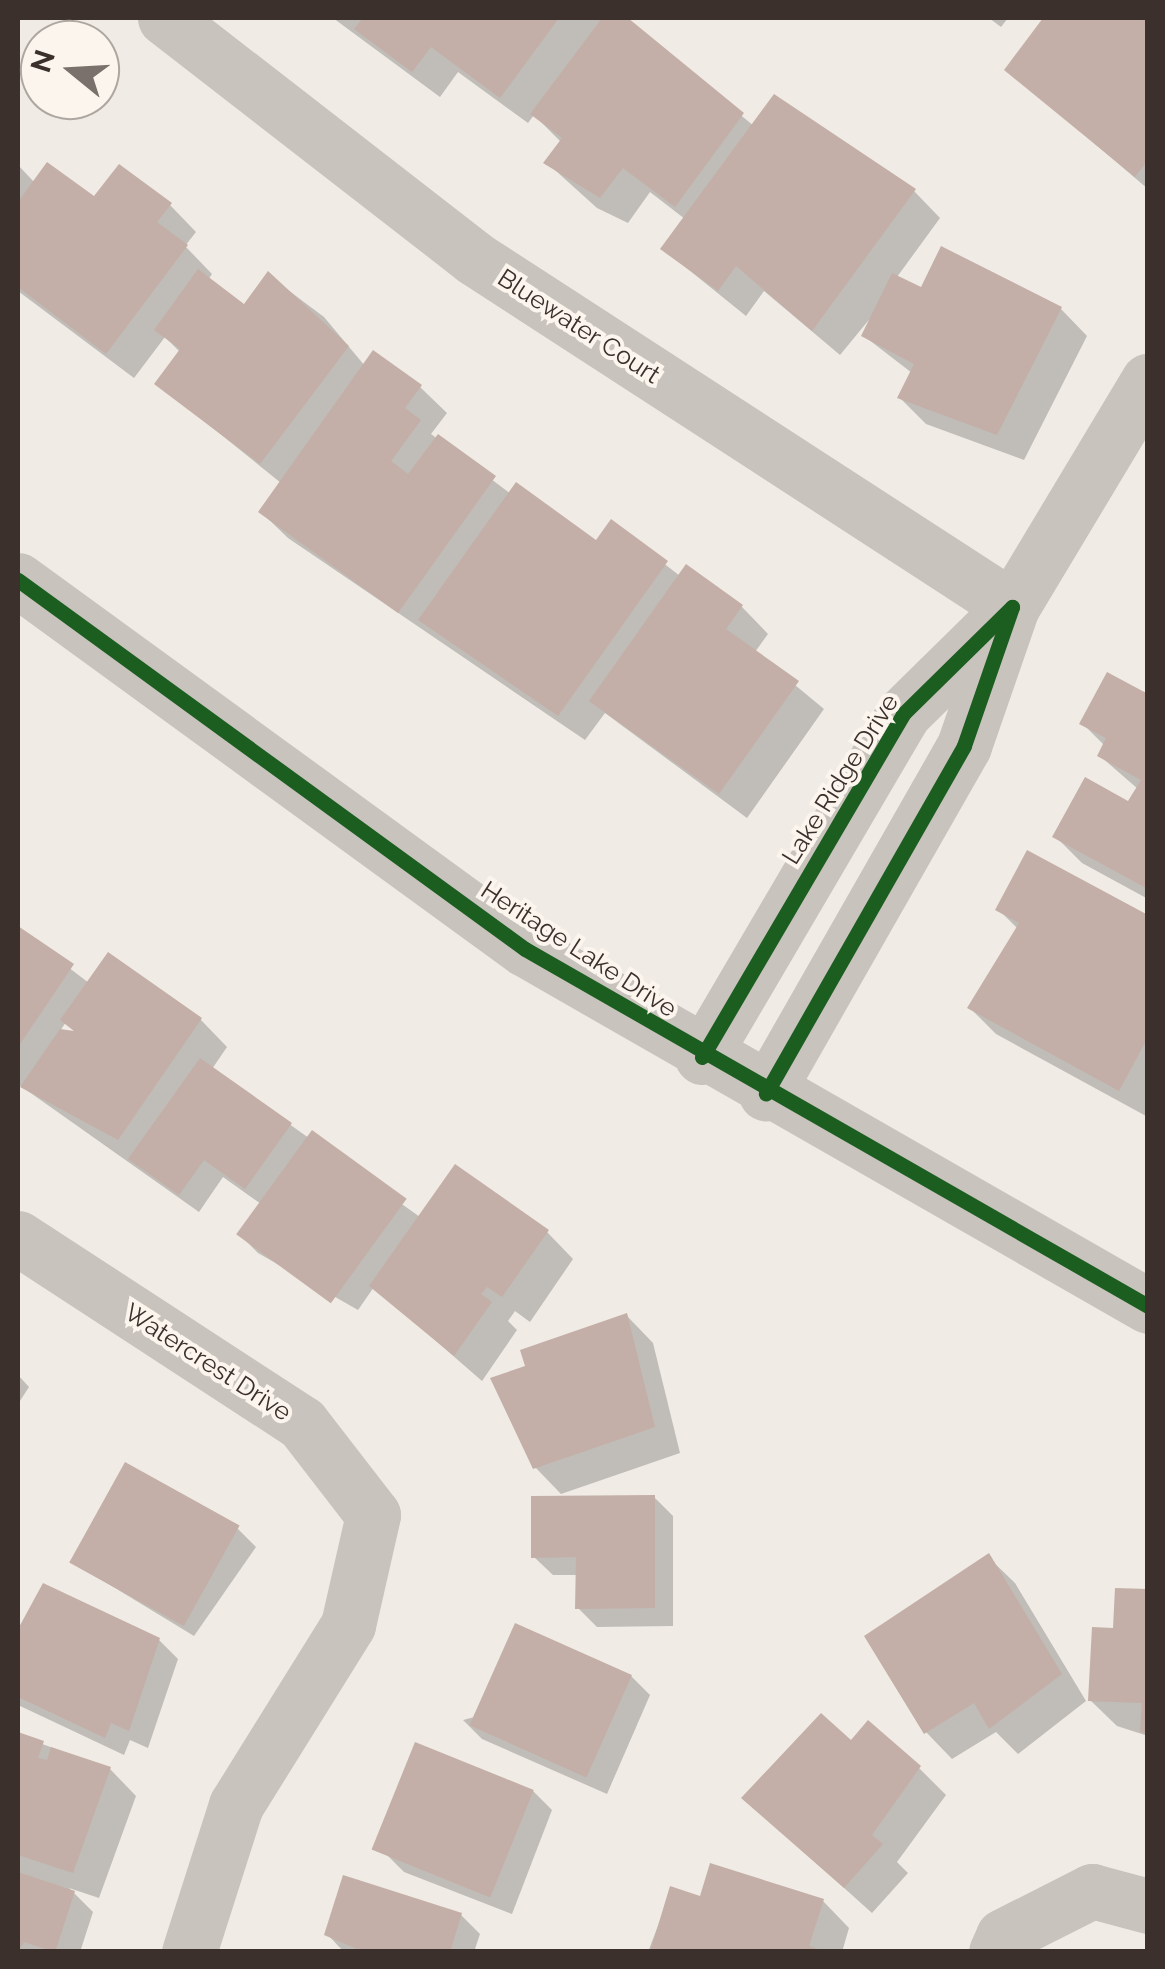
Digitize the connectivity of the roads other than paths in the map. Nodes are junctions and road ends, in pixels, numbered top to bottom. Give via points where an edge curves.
1 (166, 18) edge
2 (1148, 382) edge
3 (18, 580) edge
4 (1012, 606) junction
5 (702, 1057) junction
6 (766, 1093) junction
7 (18, 1238) edge
8 (1148, 1306) edge
9 (1148, 1906) edge
10 (189, 1952) edge
11 (996, 1952) edge

1 - 4 street, Bluewater Court via 474,258
2 - 4 street, Lake Ridge Drive
3 - 5 street, Heritage Lake Drive via 525,949
4 - 5 street, Lake Ridge Drive via 903,714
4 - 6 street, Lake Ridge Drive via 964,746
5 - 6 street, Heritage Lake Drive
6 - 8 street, Heritage Lake Drive
7 - 10 street, Watercrest Drive via 302,1423 373,1514 348,1625 236,1805
9 - 11 street via 1092,1892 1003,1936

